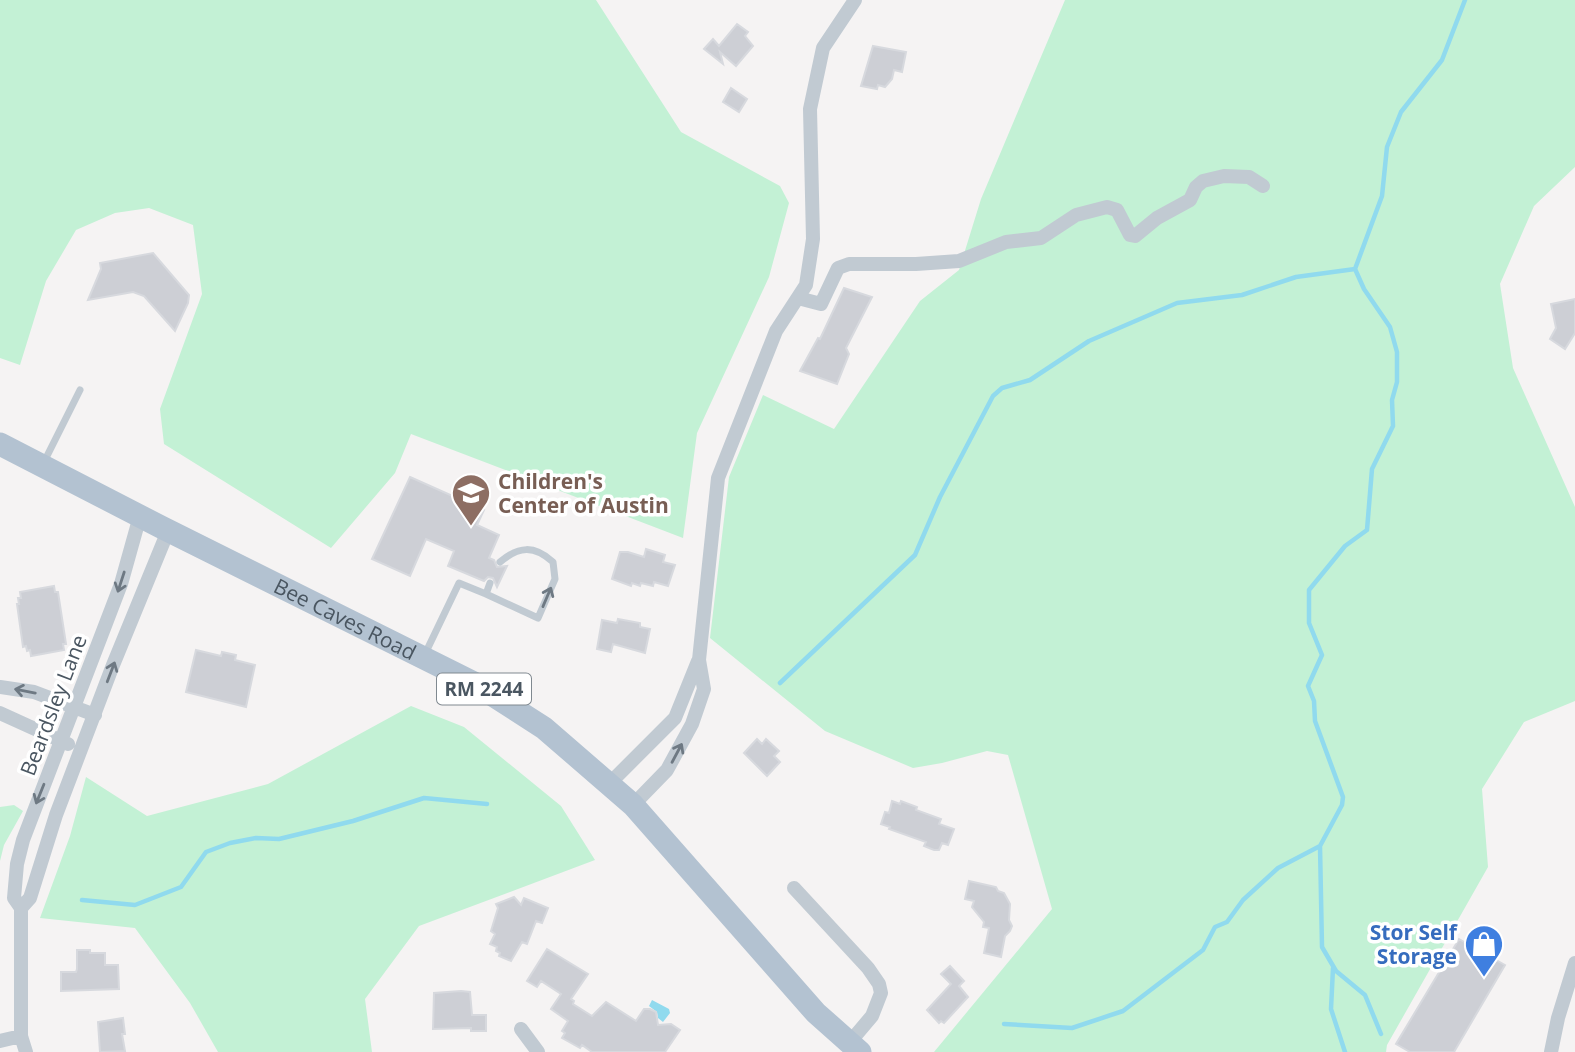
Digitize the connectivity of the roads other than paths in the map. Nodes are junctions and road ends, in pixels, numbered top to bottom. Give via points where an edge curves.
1 (855, 0) edge
2 (1263, 186) dead end
3 (798, 298) junction
4 (79, 390) dead end
5 (0, 444) edge
6 (42, 466) junction
7 (141, 516) junction
8 (168, 531) junction
9 (500, 562) dead end
10 (490, 583) dead end
11 (486, 594) junction
12 (424, 658) junction
13 (699, 660) junction
14 (0, 687) edge
15 (74, 707) junction
16 (0, 713) edge
17 (95, 715) junction
18 (61, 742) junction
19 (82, 750) junction
20 (610, 783) junction
21 (633, 805) junction
22 (794, 888) dead end
23 (22, 908) junction
24 (1575, 962) edge
25 (520, 1029) dead end
26 (21, 1036) junction
27 (0, 1041) edge
28 (855, 1047) edge
29 (26, 1052) edge
30 (538, 1052) edge
31 (1551, 1052) edge

1 - 3 street via 823,48 810,109 813,239 806,285
2 - 3 street via 1237,175 1203,181 1190,200 1135,236 1130,235 1118,210 1107,207 1076,215 1041,238 1006,243 959,261 849,264 838,268 821,304
3 - 13 street via 776,331 718,478
4 - 6 lane
5 - 6 main road, Bee Caves Road / RM 2244
6 - 7 main road, Bee Caves Road / RM 2244
7 - 8 main road, Bee Caves Road / RM 2244
7 -> 15 street, Beardsley Lane via 121,584
8 - 12 main road, Bee Caves Road / RM 2244
17 -> 8 street, Beardsley Lane
11 -> 9 lane via 538,618 555,579 553,562 530,548 518,549
10 - 11 lane
11 - 12 lane via 459,583
12 - 20 main road, Bee Caves Road / RM 2244 via 474,683 544,728
13 - 20 street via 675,718
21 -> 13 street via 667,770 692,724 704,688
15 -> 14 street via 34,692
15 - 17 street
15 - 18 street, Beardsley Lane
16 - 18 street
17 - 19 street, Beardsley Lane
18 - 19 street
18 -> 23 street, Beardsley Lane via 17,864 14,898
19 - 23 street, Beardsley Lane via 30,898
20 - 21 main road, Bee Caves Road / RM 2244
21 - 28 main road, Bee Caves Road / RM 2244 via 816,1013
22 - 28 street via 880,985 872,1016
23 - 26 street, Beardsley Lane
24 - 31 street
25 - 30 street
26 - 27 street
26 - 29 street, Beardsley Lane

